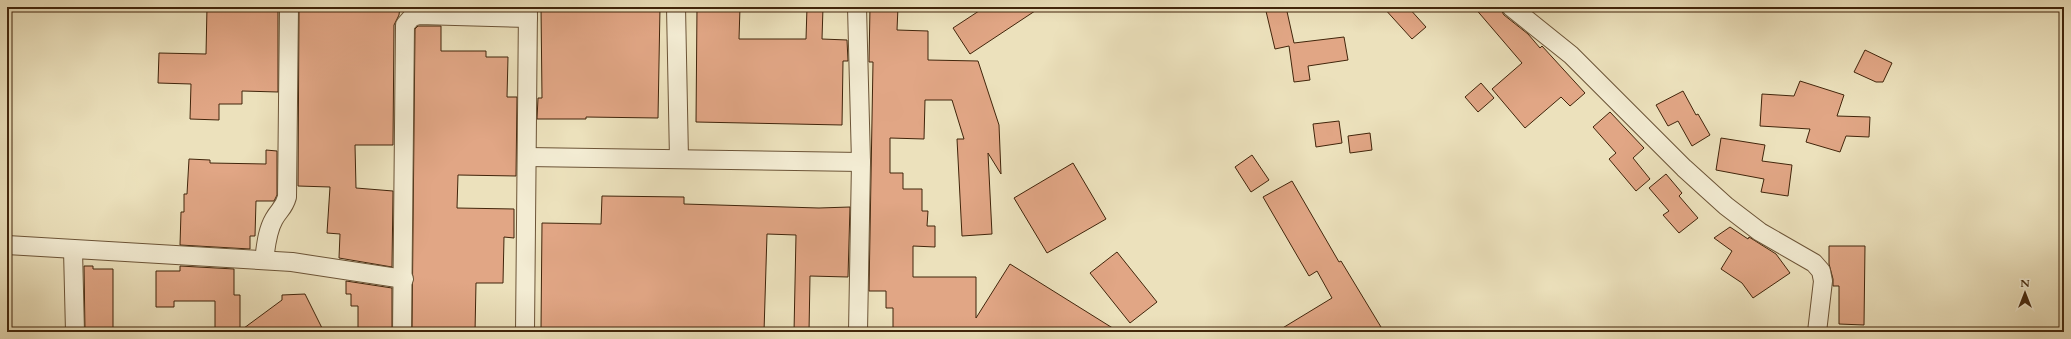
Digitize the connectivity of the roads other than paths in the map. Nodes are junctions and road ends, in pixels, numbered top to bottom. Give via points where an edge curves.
1 (289, 7) edge
2 (676, 7) edge
3 (857, 7) edge
4 (1512, 7) edge
5 (528, 12) edge
6 (527, 157) junction
7 (679, 159) junction
8 (861, 162) junction
9 (7, 245) edge
10 (73, 250) junction
11 (265, 260) junction
12 (404, 279) junction
13 (75, 332) edge
14 (402, 332) edge
15 (525, 332) edge
16 (858, 332) edge
17 (1817, 332) edge

1 - 11 street via 287,197 285,207 270,228
2 - 7 street
3 - 8 street
4 - 17 street via 1571,55 1684,168 1726,206 1760,232 1814,263 1821,271 1823,281
5 - 6 street
5 - 12 street via 419,15 412,17 405,25
6 - 7 street
6 - 15 street
7 - 8 street
8 - 16 street
9 - 10 street
10 - 11 street
10 - 13 street
11 - 12 street
12 - 14 street

